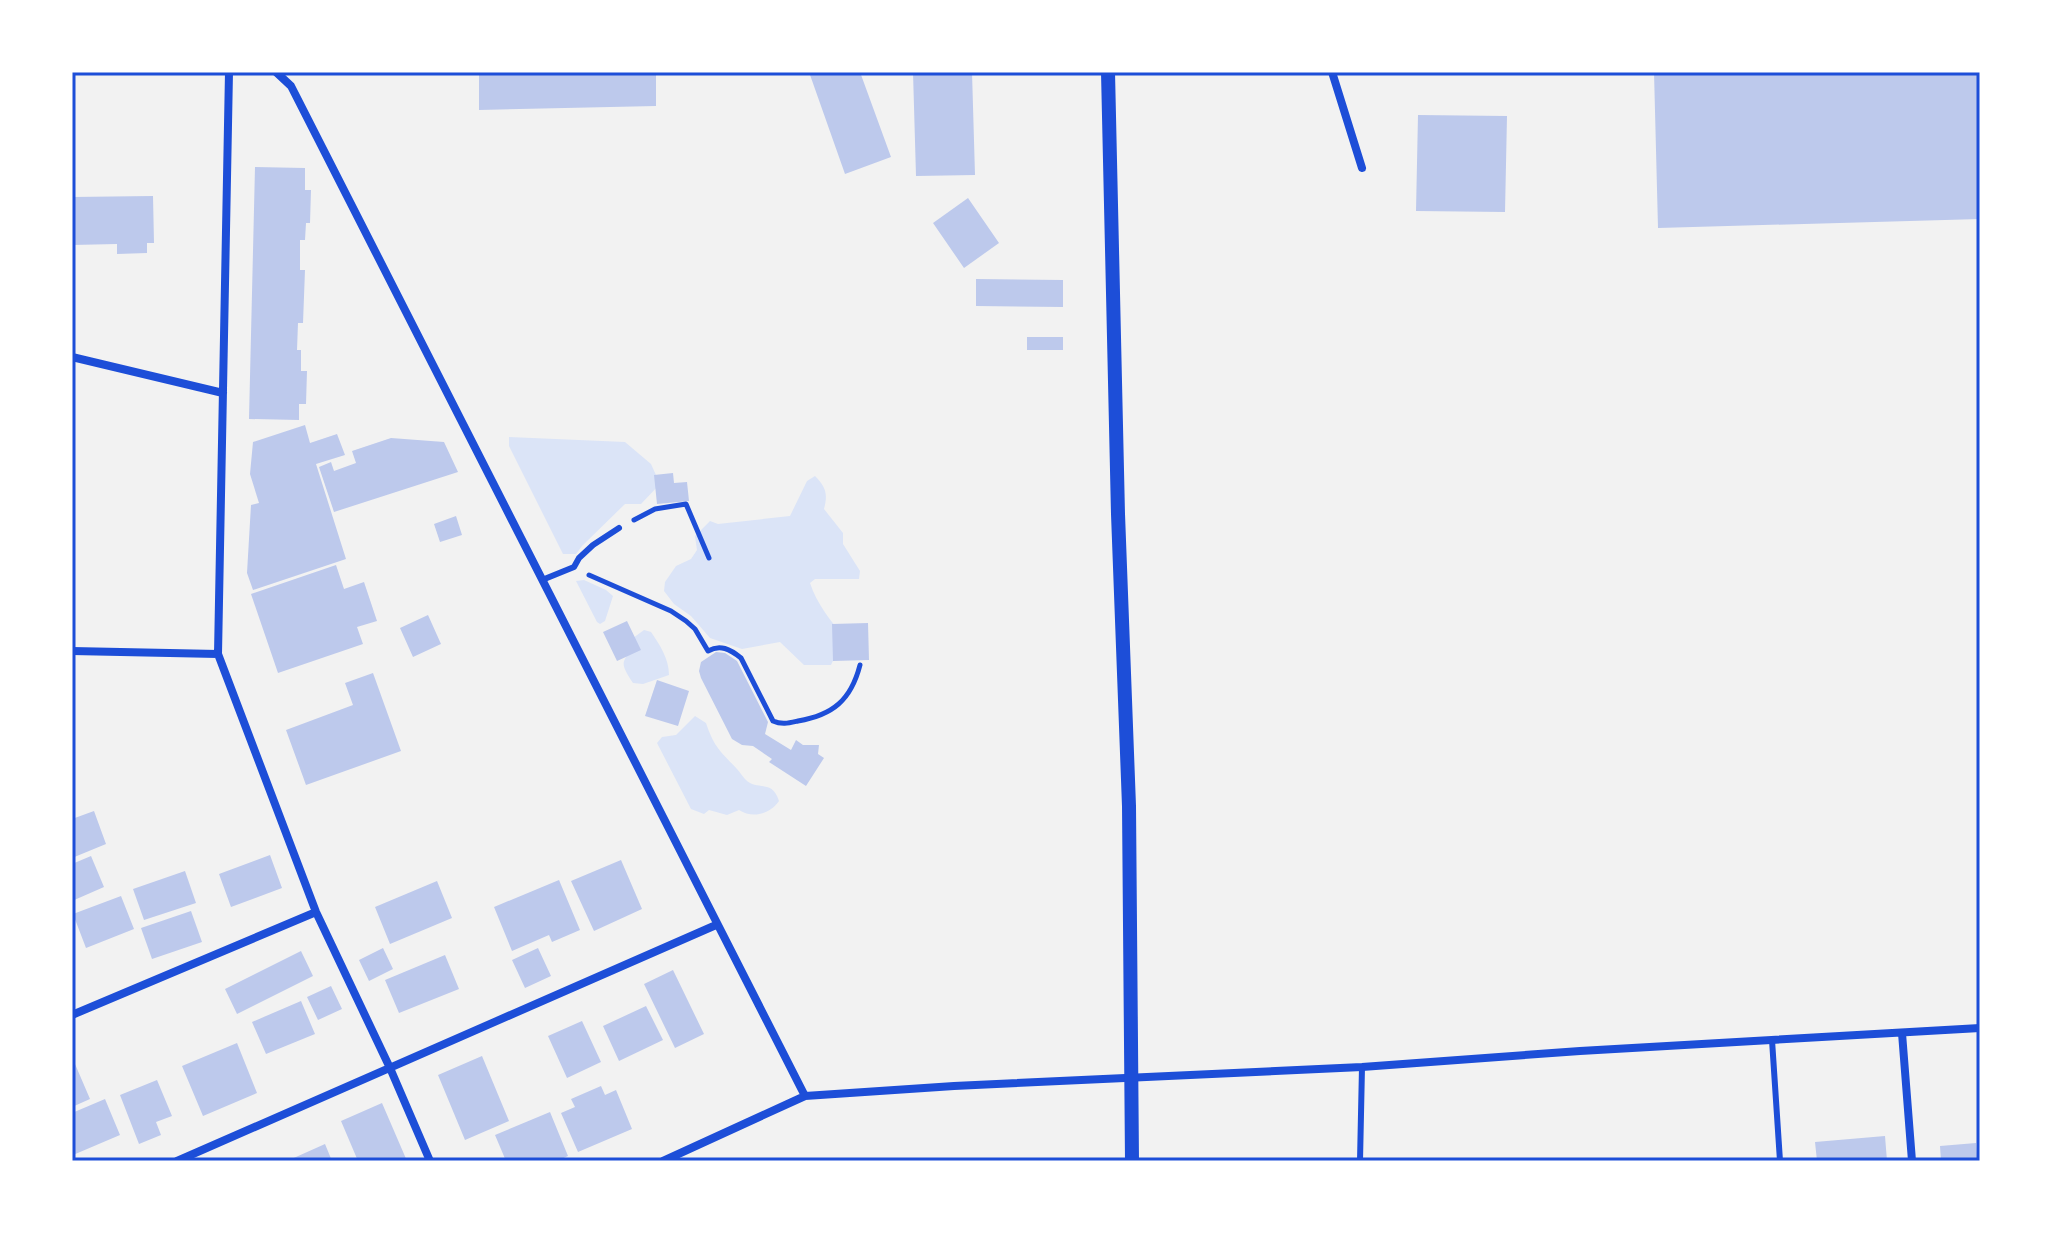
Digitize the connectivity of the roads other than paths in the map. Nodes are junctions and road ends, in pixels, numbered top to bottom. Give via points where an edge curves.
1 (229, 72) edge
2 (276, 72) edge
3 (1108, 72) edge
4 (1332, 72) edge
5 (1362, 168) dead end
6 (72, 357) edge
7 (223, 393) junction
8 (619, 528) road end
9 (542, 580) junction
10 (72, 651) edge
11 (218, 654) junction
12 (316, 912) junction
13 (716, 925) junction
14 (72, 1015) edge
15 (1980, 1028) edge
16 (1902, 1033) junction
17 (1772, 1040) junction
18 (1362, 1067) junction
19 (390, 1068) junction
20 (1131, 1079) junction
21 (805, 1096) junction
22 (177, 1161) edge
23 (430, 1161) edge
24 (663, 1161) edge
25 (1132, 1161) edge
26 (1360, 1161) edge
27 (1780, 1161) edge
28 (1912, 1161) edge

1 - 7 street
2 - 9 street via 291,86
3 - 20 street via 1129,806
4 - 5 street
6 - 7 street
7 - 11 street
8 - 9 lane via 593,545 574,567
9 - 13 street
10 - 11 street
11 - 12 street
12 - 14 street
12 - 19 street
13 - 19 street
13 - 21 street
15 - 16 street
16 - 17 street
16 - 28 street
17 - 18 street
17 - 27 lane
18 - 20 street
18 - 26 lane
19 - 22 street
19 - 23 street
20 - 21 street
20 - 25 street
21 - 24 street

